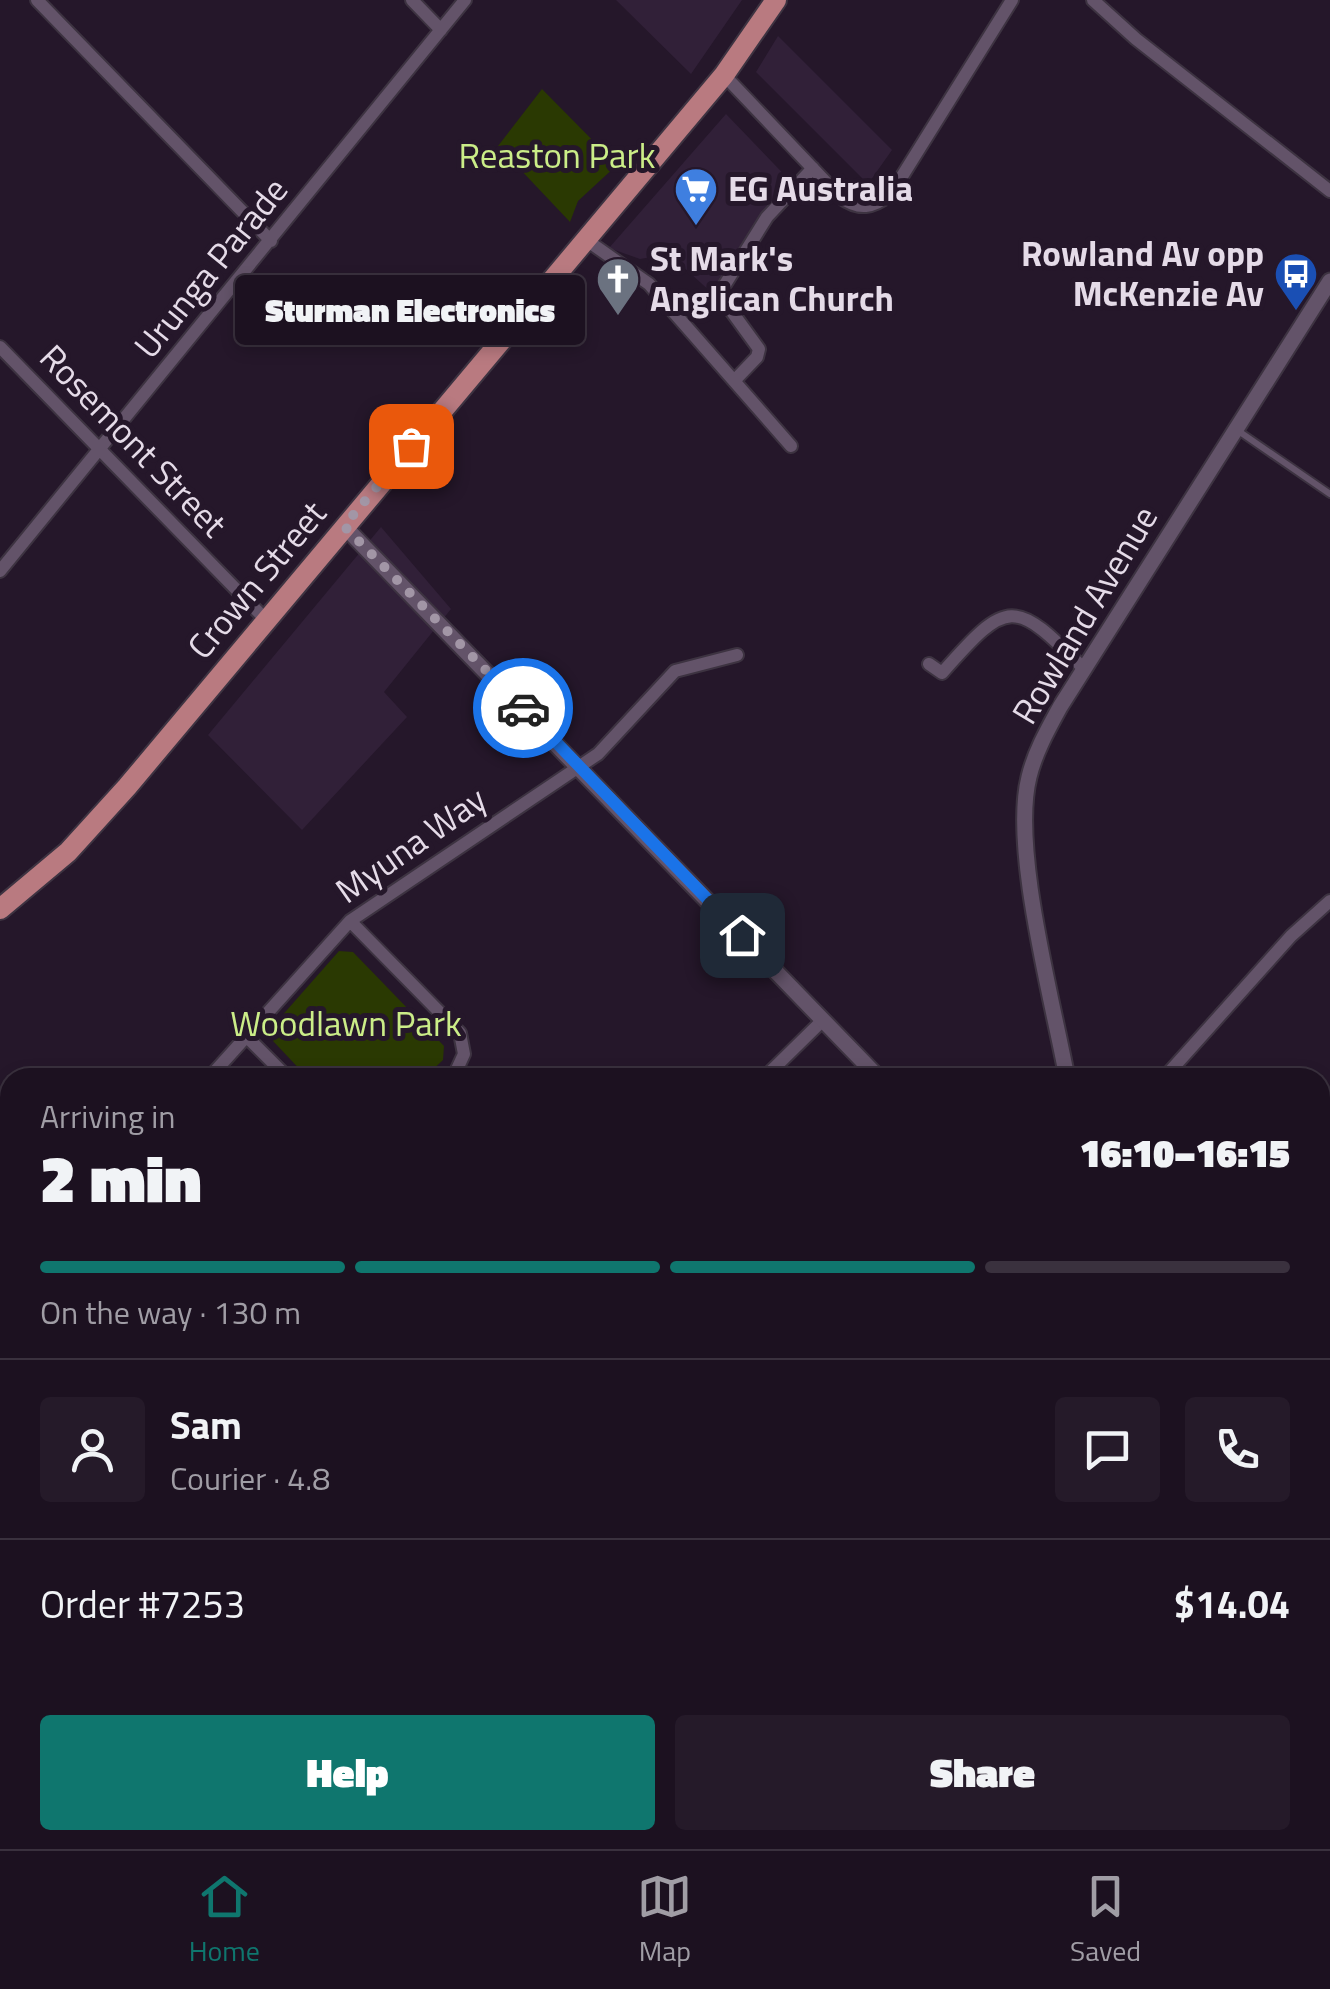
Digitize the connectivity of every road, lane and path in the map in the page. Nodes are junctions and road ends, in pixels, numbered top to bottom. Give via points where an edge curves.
1 (37, 0) edge
2 (412, 0) edge
3 (465, 0) edge
4 (776, 0) edge
5 (1012, 0) edge
6 (1093, 0) edge
7 (441, 30) junction
8 (724, 76) junction
9 (813, 168) junction
10 (1330, 191) edge
11 (585, 239) junction
12 (271, 241) junction
13 (1330, 281) edge
14 (0, 347) edge
15 (734, 381) junction
16 (1236, 429) junction
17 (791, 446) dead end
18 (102, 451) junction
19 (1330, 494) edge
20 (344, 526) junction
21 (0, 571) edge
22 (266, 620) junction
23 (737, 655) dead end
24 (929, 664) dead end
25 (1084, 669) junction
26 (578, 766) junction
27 (1330, 901) edge
28 (0, 909) edge
29 (350, 920) junction
30 (823, 1020) junction
31 (246, 1036) junction
32 (218, 1068) edge
33 (278, 1068) edge
34 (458, 1068) edge
35 (774, 1068) edge
36 (869, 1068) edge
37 (1065, 1068) edge
38 (1173, 1068) edge

1 - 12 street
2 - 7 street
3 - 7 street, Urunga Parade
4 - 8 main road, Crown Street
5 - 9 street via 878,205 857,206 840,197
6 - 10 street
7 - 12 street, Urunga Parade
8 - 9 street
8 - 11 main road, Crown Street
9 - 15 street via 767,216 720,294 759,349
11 - 15 street via 650,284
11 - 20 main road, Crown Street
12 - 18 street, Urunga Parade
13 - 16 street, Rowland Avenue
14 - 18 street, Rosemont Street
15 - 17 street
16 - 19 lane
16 - 25 street, Rowland Avenue
18 - 21 street, Urunga Parade
18 - 22 street, Rosemont Street
20 - 22 main road, Crown Street
20 - 26 street
22 - 28 main road, Crown Street via 68,852
23 - 26 street, Myuna Way via 675,671 598,754
24 - 25 street via 942,674 992,620 1019,616 1039,624
25 - 37 street, Rowland Avenue via 1044,735 1025,803 1030,874
26 - 29 street, Myuna Way
26 - 30 street
27 - 38 street via 1290,936
29 - 31 street, Myuna Way
29 - 34 street via 460,1033 464,1054
30 - 35 street
30 - 36 street
31 - 32 street, Myuna Way
31 - 33 street

